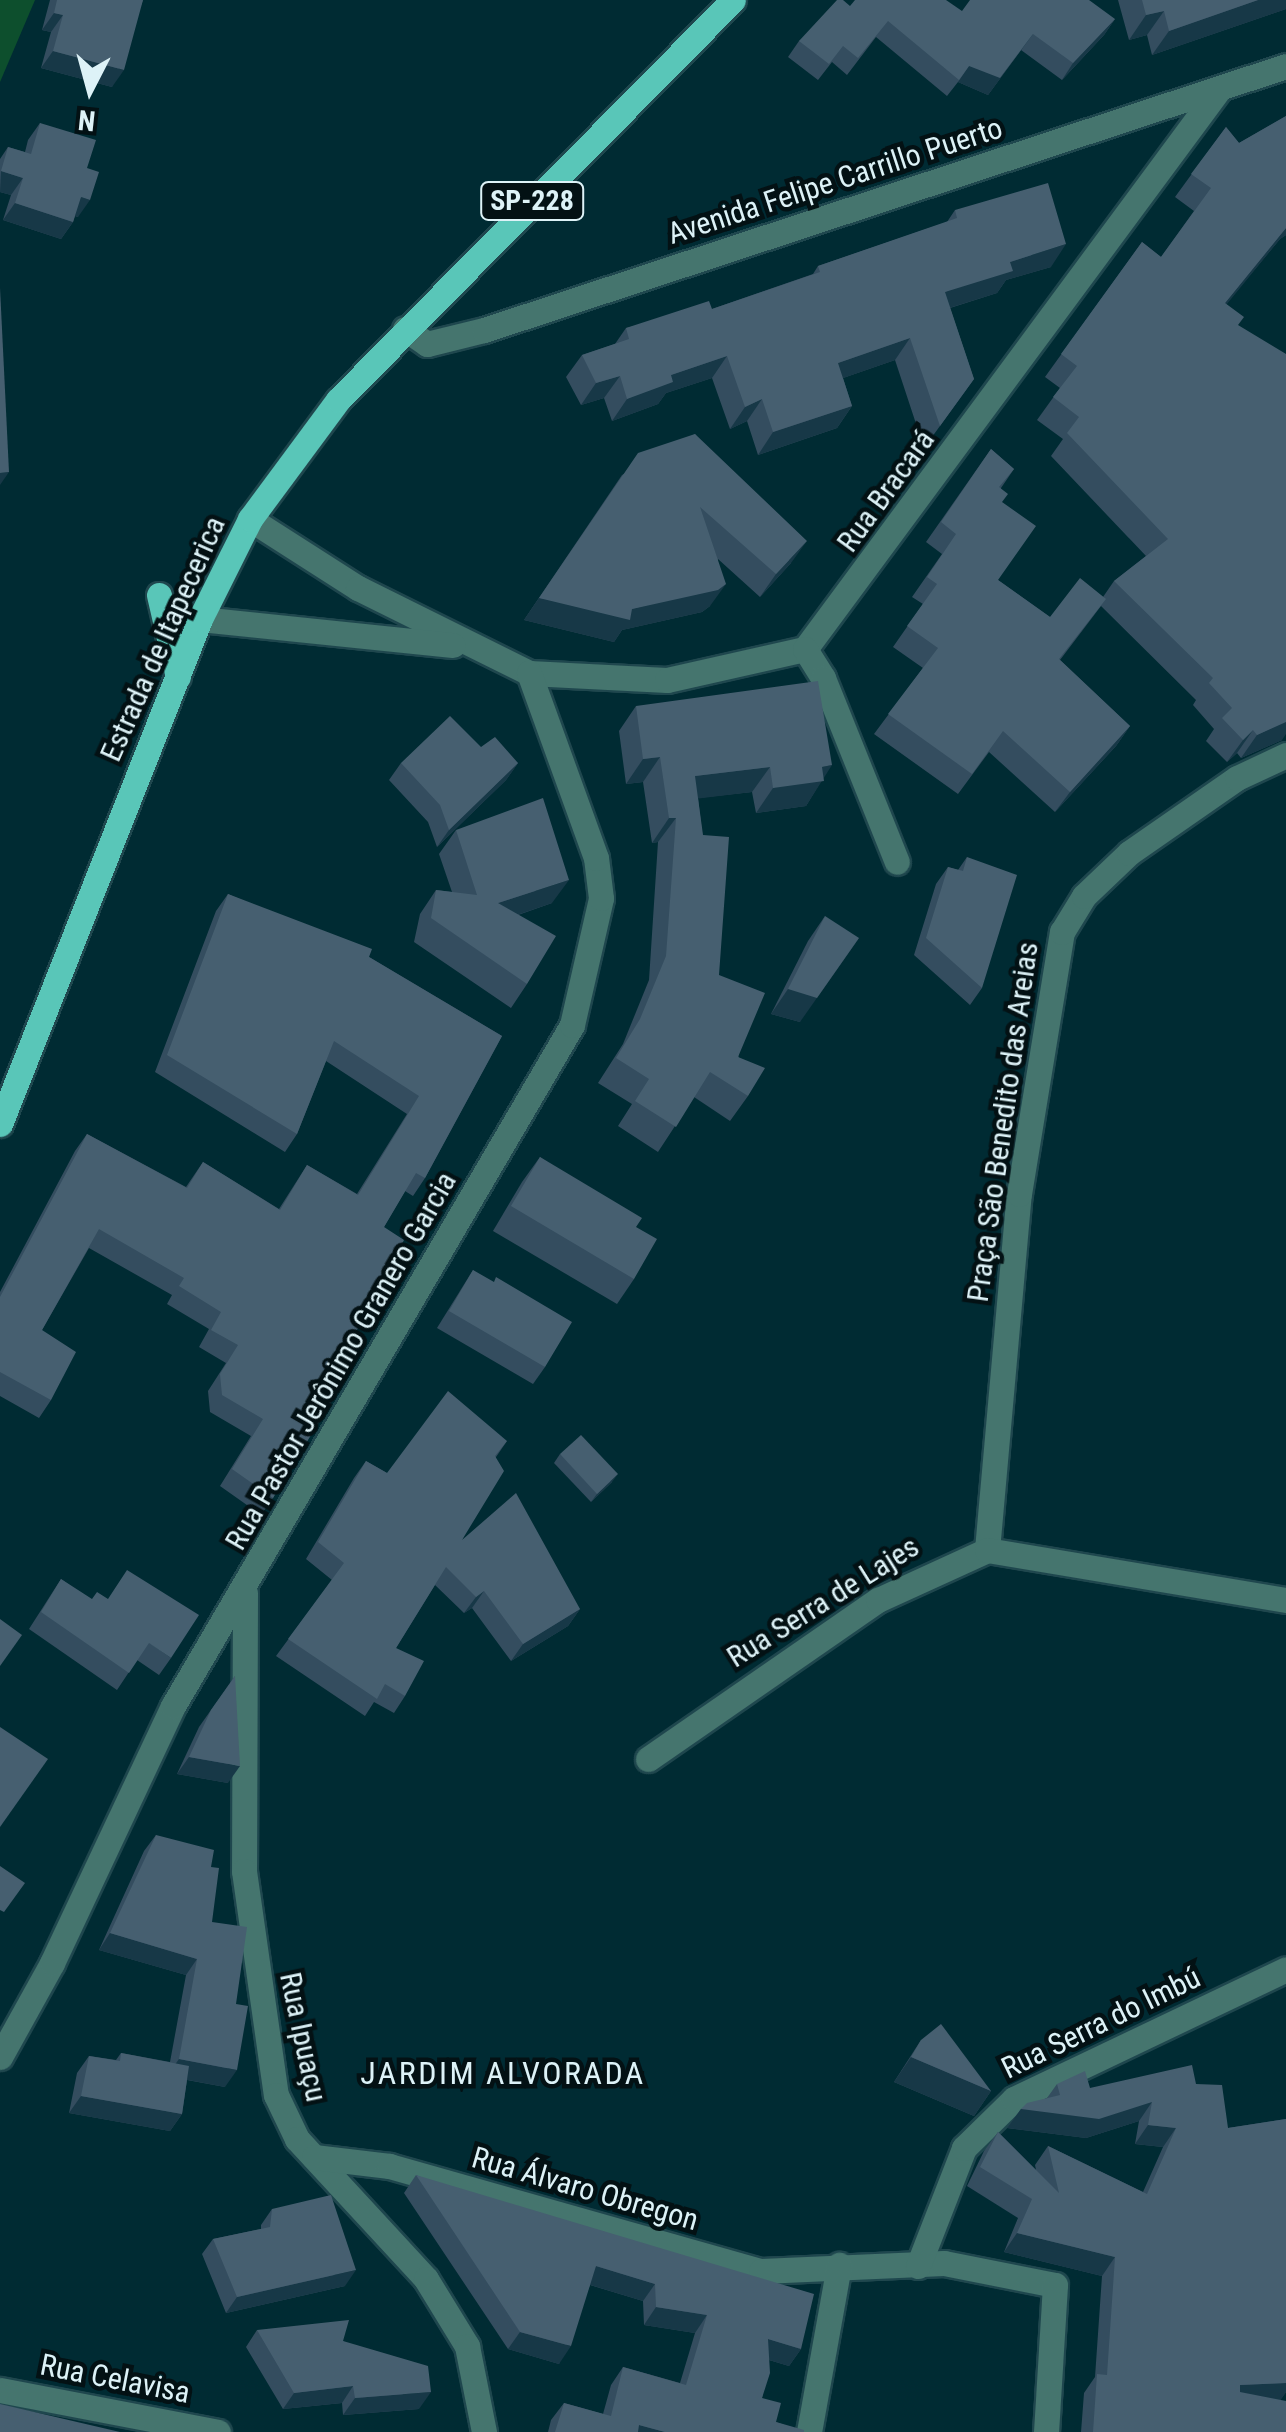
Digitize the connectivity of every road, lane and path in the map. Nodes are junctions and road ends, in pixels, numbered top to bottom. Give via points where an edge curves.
1 (733, 0) edge
2 (1286, 66) edge
3 (1217, 92) junction
4 (405, 329) junction
5 (250, 519) junction
6 (159, 596) dead end
7 (200, 619) junction
8 (473, 648) junction
9 (805, 650) junction
10 (530, 673) junction
11 (178, 676) junction
12 (1286, 755) edge
13 (896, 862) dead end
14 (2, 1118) edge
15 (987, 1550) junction
16 (245, 1591) junction
17 (1286, 1600) edge
18 (648, 1759) dead end
19 (1286, 1969) edge
20 (0, 2057) edge
21 (314, 2157) junction
22 (839, 2265) junction
23 (918, 2266) junction
24 (0, 2390) edge
25 (218, 2432) edge
26 (484, 2432) edge
27 (809, 2432) edge
28 (1046, 2432) edge

1 - 4 main road, Estrada de Itapecerica / SP-228
2 - 3 street, Avenida Felipe Carrillo Puerto
3 - 4 street, Avenida Felipe Carrillo Puerto via 484,330 428,344
3 - 9 street, Rua Bracará
4 - 5 main road, Estrada de Itapecerica / SP-228 via 338,400
5 - 7 main road, Estrada de Itapecerica / SP-228
5 - 8 street via 358,588
6 - 11 main road
7 - 8 street
7 - 11 main road, Estrada de Itapecerica / SP-228
8 - 10 street
9 - 10 street via 667,680
9 - 13 street via 823,678
10 - 16 street, Rua Pastor Jerônimo Granero Garcia via 596,858 602,898 588,978 572,1026
11 - 14 main road, Estrada de Itapecerica / SP-228
12 - 15 street, Praça São Benedito das Areias via 1237,778 1129,853 1084,896 1062,932 1019,1194
15 - 17 street
15 - 18 street, Rua Serra de Lajes via 878,1600
16 - 20 street, Rua Pastor Jerônimo Granero Garcia via 157,1734 52,1963
16 - 21 street, Rua Ipuaçu via 244,1871 250,1939 276,2095 297,2139
19 - 23 street, Rua Serra do Imbú via 1014,2100 964,2148
21 - 22 street, Rua Álvaro Obregon via 390,2166 761,2271
21 - 26 street, Rua Ipuaçu via 426,2279 467,2346
22 - 23 street, Rua Álvaro Obregon
22 - 27 street
23 - 28 street, Rua Álvaro Obregon via 981,2268 1055,2286
24 - 25 street, Rua Celavisa

